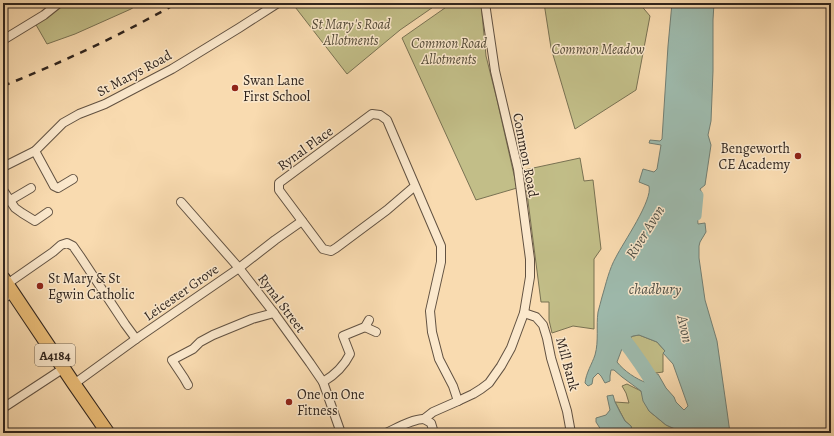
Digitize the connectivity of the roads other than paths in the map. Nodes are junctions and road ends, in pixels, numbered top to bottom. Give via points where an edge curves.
1 (59, 3) edge
2 (278, 3) edge
3 (485, 3) edge
4 (3, 40) edge
5 (35, 151) junction
6 (3, 167) edge
7 (73, 179) dead end
8 (415, 186) junction
9 (31, 188) dead end
10 (3, 190) edge
11 (9, 201) junction
12 (181, 202) dead end
13 (48, 212) dead end
14 (302, 221) junction
15 (239, 268) junction
16 (6, 288) edge
17 (274, 312) junction
18 (524, 313) junction
19 (376, 332) dead end
20 (136, 339) junction
21 (64, 368) junction
22 (323, 382) junction
23 (74, 384) junction
24 (188, 385) dead end
25 (458, 401) junction
26 (3, 408) edge
27 (424, 419) junction
28 (108, 433) edge
29 (341, 433) edge
30 (386, 433) edge
31 (434, 433) edge
32 (571, 433) edge

1 - 4 street
2 - 5 street, St Marys Road via 172,69 105,104 79,114 64,124
3 - 18 street, Common Road via 495,71 518,169 530,259
5 - 6 street, St Marys Road
5 - 7 street via 54,186 58,188
8 - 14 street, Rynal Place via 364,228 331,251 323,249
8 - 14 street, Rynal Place via 387,120 380,114 372,114 279,183 279,190
8 - 25 street, Rynal Place via 441,246 441,262 430,311 432,332 440,359
9 - 11 street
10 - 11 street
11 - 13 street via 35,221
12 - 15 street, Rynal Street
14 - 15 street, Leicester Grove
15 - 17 street, Rynal Street
15 - 20 street, Leicester Grove
16 - 20 street via 62,244 67,243 73,246
16 - 21 main road, A4184
17 - 22 street, Rynal Street
17 - 24 street via 213,335 172,360
18 - 25 street, Common Road via 512,348 488,383 482,389
18 - 32 street, Mill Bank via 536,317 543,325
19 - 22 street via 367,324 343,336 350,354 347,361
20 - 23 street, Leicester Grove
21 - 23 main road, A4184
21 - 26 street
22 - 29 street, Rynal Street
23 - 28 main road, A4184
25 - 27 street
27 - 30 street
27 - 31 street via 431,423

